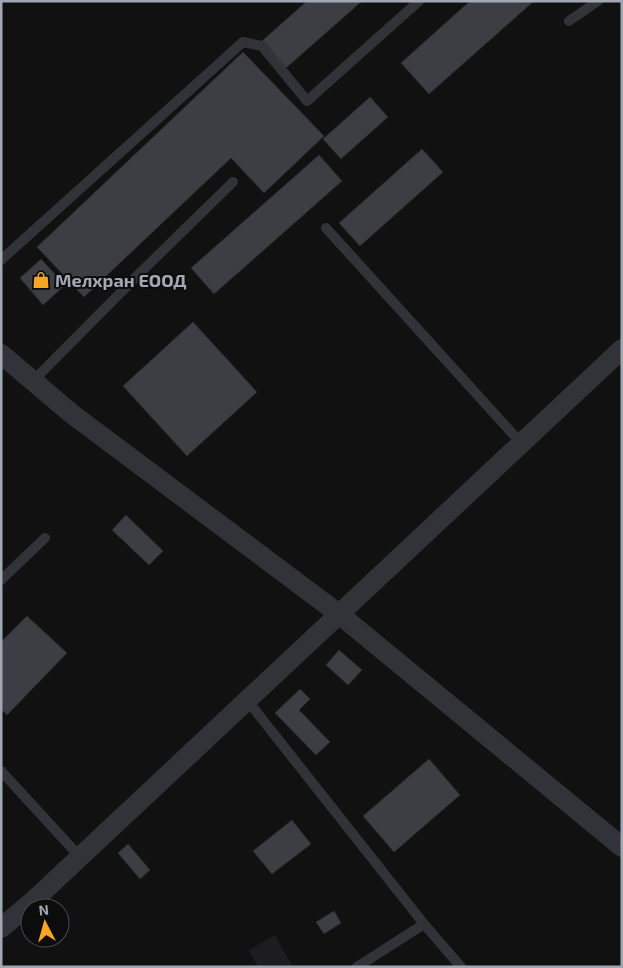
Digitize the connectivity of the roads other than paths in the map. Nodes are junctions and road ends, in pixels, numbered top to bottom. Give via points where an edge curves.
1 (419, 1) edge
2 (598, 1) edge
3 (569, 21) dead end
4 (233, 182) dead end
5 (326, 228) dead end
6 (1, 260) edge
7 (622, 349) edge
8 (1, 354) edge
9 (33, 381) junction
10 (521, 443) junction
11 (45, 538) dead end
12 (1, 580) edge
13 (339, 614) junction
14 (248, 700) junction
15 (1, 771) edge
16 (622, 847) edge
17 (80, 857) junction
18 (424, 924) junction
19 (1, 928) edge
20 (357, 967) edge
21 (461, 967) edge

1 - 6 lane via 307,101 262,46 243,42
2 - 3 lane
4 - 9 lane
5 - 10 lane
7 - 10 street
8 - 9 street
9 - 13 street via 72,414
10 - 13 street
11 - 12 lane
13 - 14 street
13 - 16 street
14 - 17 street
14 - 18 lane
15 - 17 lane
17 - 19 street
18 - 20 lane
18 - 21 lane

